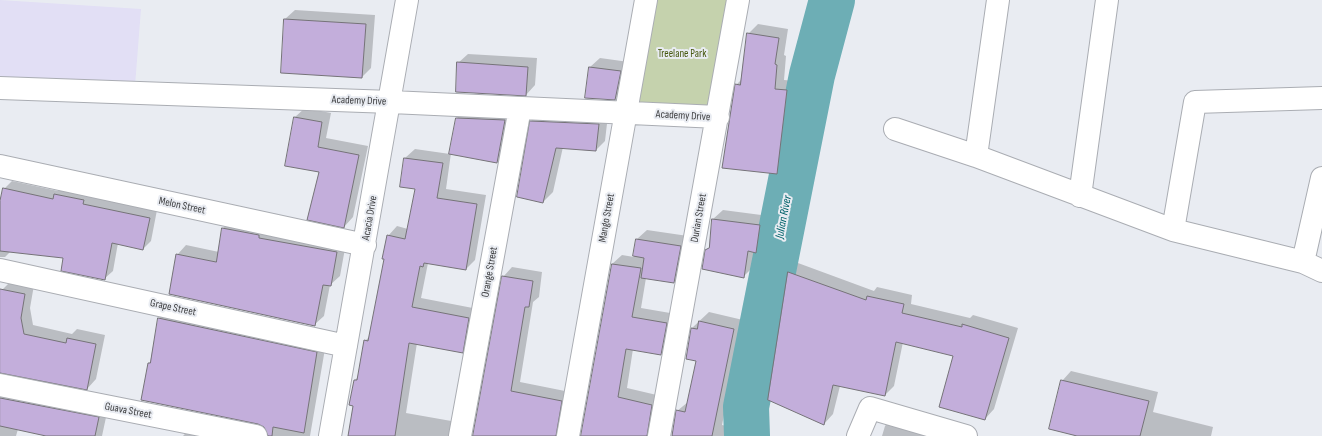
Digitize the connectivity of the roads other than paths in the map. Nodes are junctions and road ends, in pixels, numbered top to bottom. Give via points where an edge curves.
1 (407, 0) edge
2 (646, 0) edge
3 (738, 0) edge
4 (998, 0) edge
5 (1107, 0) edge
6 (0, 88) edge
7 (1322, 98) edge
8 (390, 102) junction
9 (520, 108) junction
10 (626, 113) junction
11 (718, 117) junction
12 (895, 129) dead end
13 (976, 156) junction
14 (0, 166) edge
15 (1322, 178) edge
16 (1080, 196) junction
17 (1173, 230) junction
18 (365, 245) junction
19 (1312, 266) edge
20 (0, 270) edge
21 (346, 346) junction
22 (0, 385) edge
23 (944, 433) edge
24 (256, 436) edge
25 (330, 436) edge
26 (460, 436) edge
27 (568, 436) edge
28 (659, 436) edge
29 (858, 436) edge
30 (966, 436) edge

1 - 8 street, Acacia Drive
2 - 10 street, Mango Street
3 - 11 street, Durian Street
4 - 13 street
5 - 16 street
6 - 8 street, Academy Drive
7 - 17 street via 1195,102
8 - 9 street, Academy Drive
8 - 18 street, Acacia Drive
9 - 10 street, Academy Drive
9 - 26 street, Orange Street
10 - 11 street, Academy Drive
10 - 27 street, Mango Street
11 - 28 street, Durian Street
12 - 13 street
13 - 16 street
14 - 18 street, Melon Street
15 - 19 street
16 - 17 street
17 - 19 street
18 - 21 street, Acacia Drive
20 - 21 street, Grape Street
21 - 25 street, Acacia Drive
22 - 24 street, Guava Street
23 - 29 street via 870,408
23 - 30 street

